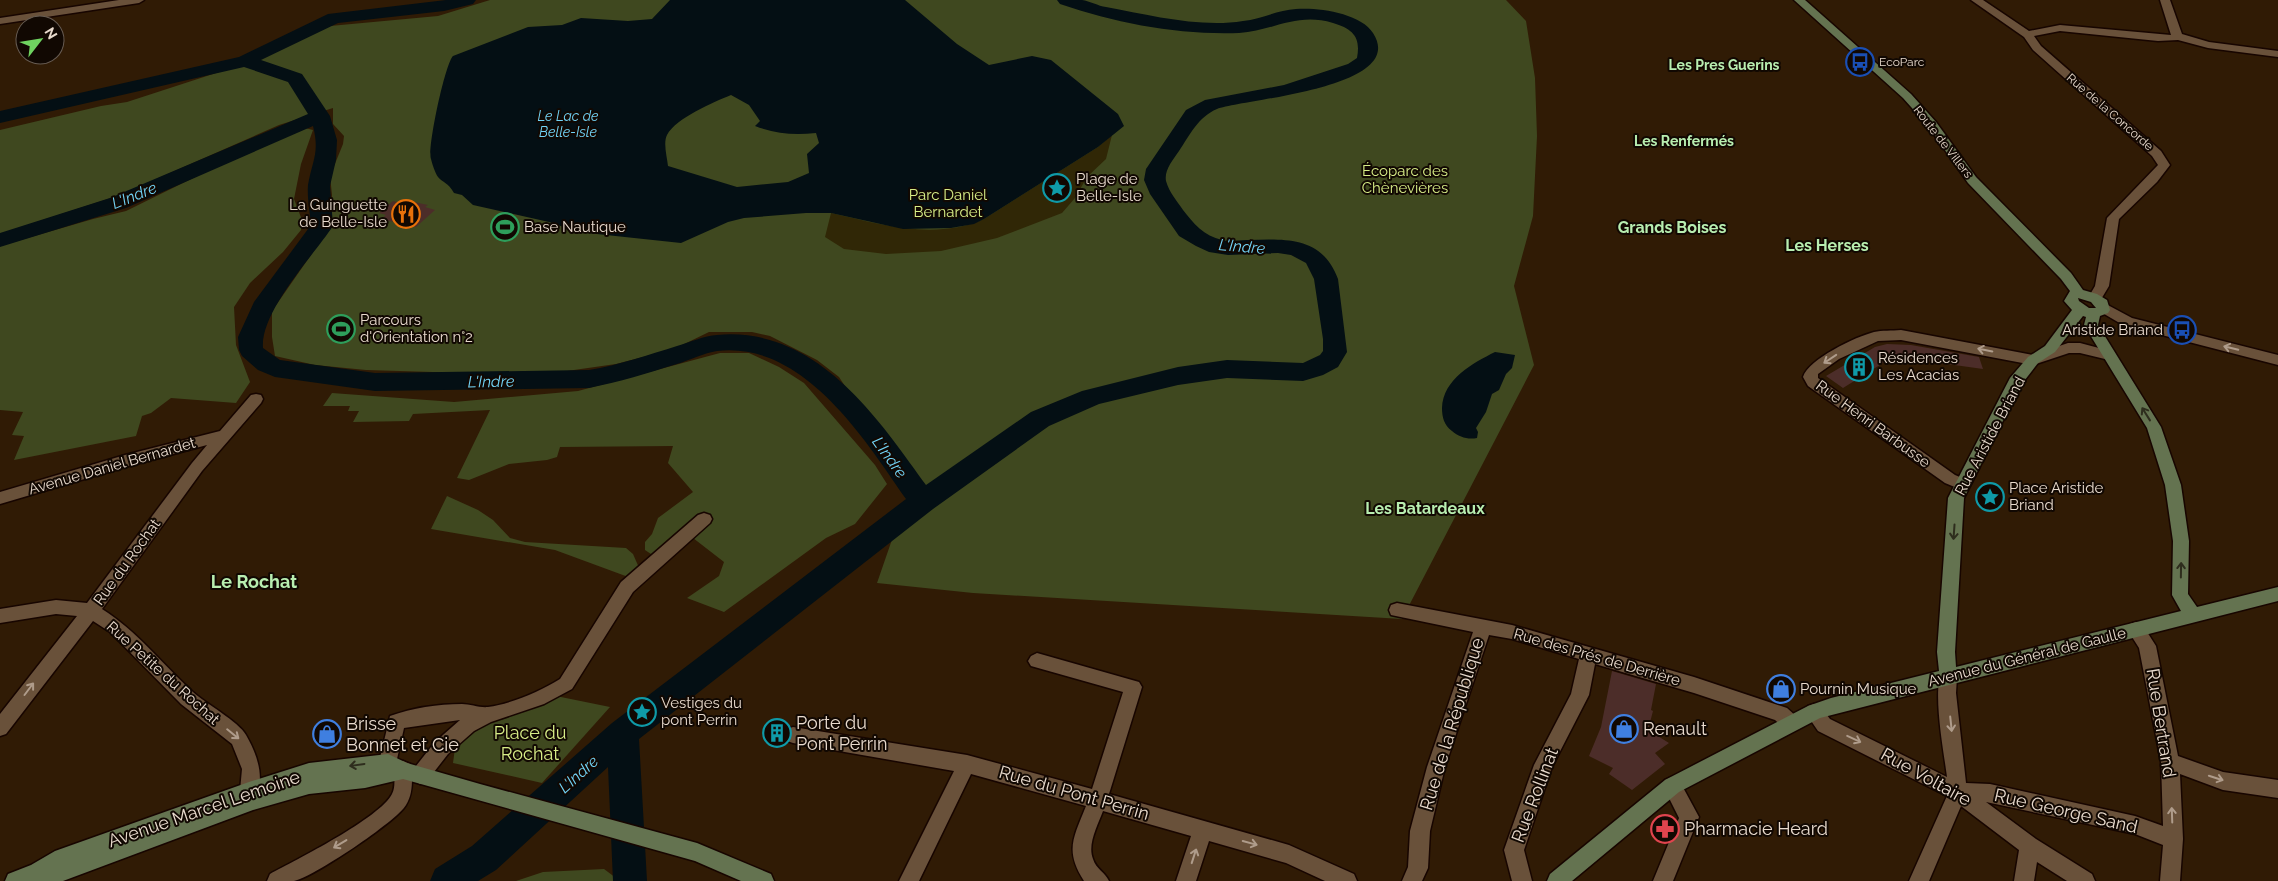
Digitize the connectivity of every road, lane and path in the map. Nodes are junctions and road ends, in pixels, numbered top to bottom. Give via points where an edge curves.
1 (139, 0) edge
2 (1799, 0) edge
3 (1976, 0) edge
4 (2165, 0) edge
5 (0, 21) edge
6 (2028, 35) junction
7 (2176, 36) junction
8 (2278, 54) edge
9 (2093, 307) junction
10 (2109, 355) junction
11 (2033, 360) junction
12 (2278, 360) edge
13 (256, 399) dead end
14 (225, 435) junction
15 (1962, 484) junction
16 (0, 498) edge
17 (704, 519) dead end
18 (2278, 594) edge
19 (1397, 610) dead end
20 (91, 611) junction
21 (0, 616) edge
22 (2193, 616) junction
23 (1483, 626) junction
24 (2136, 629) junction
25 (1588, 655) junction
26 (1037, 661) dead end
27 (1948, 676) junction
28 (1814, 712) junction
29 (486, 715) junction
30 (1791, 722) junction
31 (0, 728) edge
32 (793, 735) dead end
33 (2170, 762) junction
34 (967, 764) junction
35 (404, 769) junction
36 (1672, 786) junction
37 (2278, 789) edge
38 (249, 791) junction
39 (1958, 792) junction
40 (1098, 799) junction
41 (1203, 830) junction
42 (2173, 839) junction
43 (2029, 846) junction
44 (37, 877) edge
45 (15, 881) edge
46 (277, 881) edge
47 (764, 881) edge
48 (909, 881) edge
49 (1099, 881) edge
50 (1186, 881) edge
51 (1347, 881) edge
52 (1412, 881) edge
53 (1522, 881) edge
54 (1557, 881) edge
55 (1663, 881) edge
56 (1919, 881) edge
57 (2024, 881) edge
58 (2084, 881) edge
59 (2170, 881) edge

1 - 5 street
2 - 9 main road, Route de Villers via 1907,96 1932,124 1972,180
3 - 6 street
4 - 7 street
6 - 7 street via 2053,29 2165,39
6 - 9 street, Rue de la Concorde via 2037,48 2157,154 2164,165 2113,218 2102,286
7 - 8 street via 2208,45
9 - 10 main road via 2091,325
9 - 11 main road, Rue Aristide Briand via 2050,349
12 -> 9 street via 2128,322
10 - 11 street via 2068,348
22 -> 10 main road via 2180,595 2181,541 2173,485 2154,427
11 - 15 main road, Rue Aristide Briand via 2015,382
11 -> 15 street, Rue Henri Barbusse via 1901,335 1876,336 1834,356 1812,371 1810,377 1813,382
13 - 14 street, Rue du Rochat
14 - 16 street, Avenue Daniel Bernardet
14 - 20 street, Rue du Rochat via 197,467
15 -> 27 main road, Rue Aristide Briand via 1956,503 1946,652
17 - 29 street via 627,587 566,684 526,704
18 - 22 main road, Avenue du Général de Gaulle
19 - 23 street, Rue des Prés de Derrière
20 - 21 street via 56,607
31 -> 20 street, Rue du Rochat
20 -> 38 street, Rue Petite du Rochat via 116,628 187,698 239,739 251,769
22 - 24 main road, Avenue du Général de Gaulle
23 - 25 street, Rue des Prés de Derrière
23 - 52 street, Rue de la République via 1436,767 1420,831 1418,868
24 - 27 main road, Avenue du Général de Gaulle
24 - 33 street, Rue Bertrand via 2148,646
25 - 30 street, Rue des Prés de Derrière via 1694,685 1781,714
25 - 53 street, Rue Rollinat via 1580,695 1543,765 1514,850
26 - 40 street via 1133,687
27 - 28 main road, Avenue du Général de Gaulle
27 -> 39 street
28 - 30 main road, Avenue du Général de Gaulle
28 -> 39 street, Rue Voltaire via 1824,725
29 - 35 street via 458,732 430,760
29 - 35 street via 471,712 396,722
30 - 36 main road, Avenue du Général de Gaulle
32 - 34 street, Rue du Pont Perrin
33 -> 37 street via 2223,781
42 -> 33 street, Rue Bertrand
34 - 40 street, Rue du Pont Perrin
34 - 48 street
35 -> 38 main road, Avenue Marcel Lemoine via 309,772
35 - 44 main road, Avenue Marcel Lemoine via 365,779 309,785 253,801 59,873
35 -> 46 street via 399,799 381,819
35 - 47 main road, Avenue Marcel Lemoine via 697,852
36 - 54 main road, Avenue du Général de Gaulle
36 - 55 street via 1689,817
38 - 44 main road, Avenue Marcel Lemoine via 62,858
39 - 42 street, Rue George Sand via 1990,793 2135,825
39 - 43 street, Rue Voltaire
39 - 56 street
40 - 41 street, Rue du Pont Perrin
40 - 49 street via 1081,845 1083,862
50 -> 41 street
41 -> 51 street, Rue du Pont Perrin via 1289,854
42 - 59 street, Rue Bertrand
43 - 57 street
43 - 58 street, Rue Voltaire
44 - 45 main road, Avenue Marcel Lemoine

